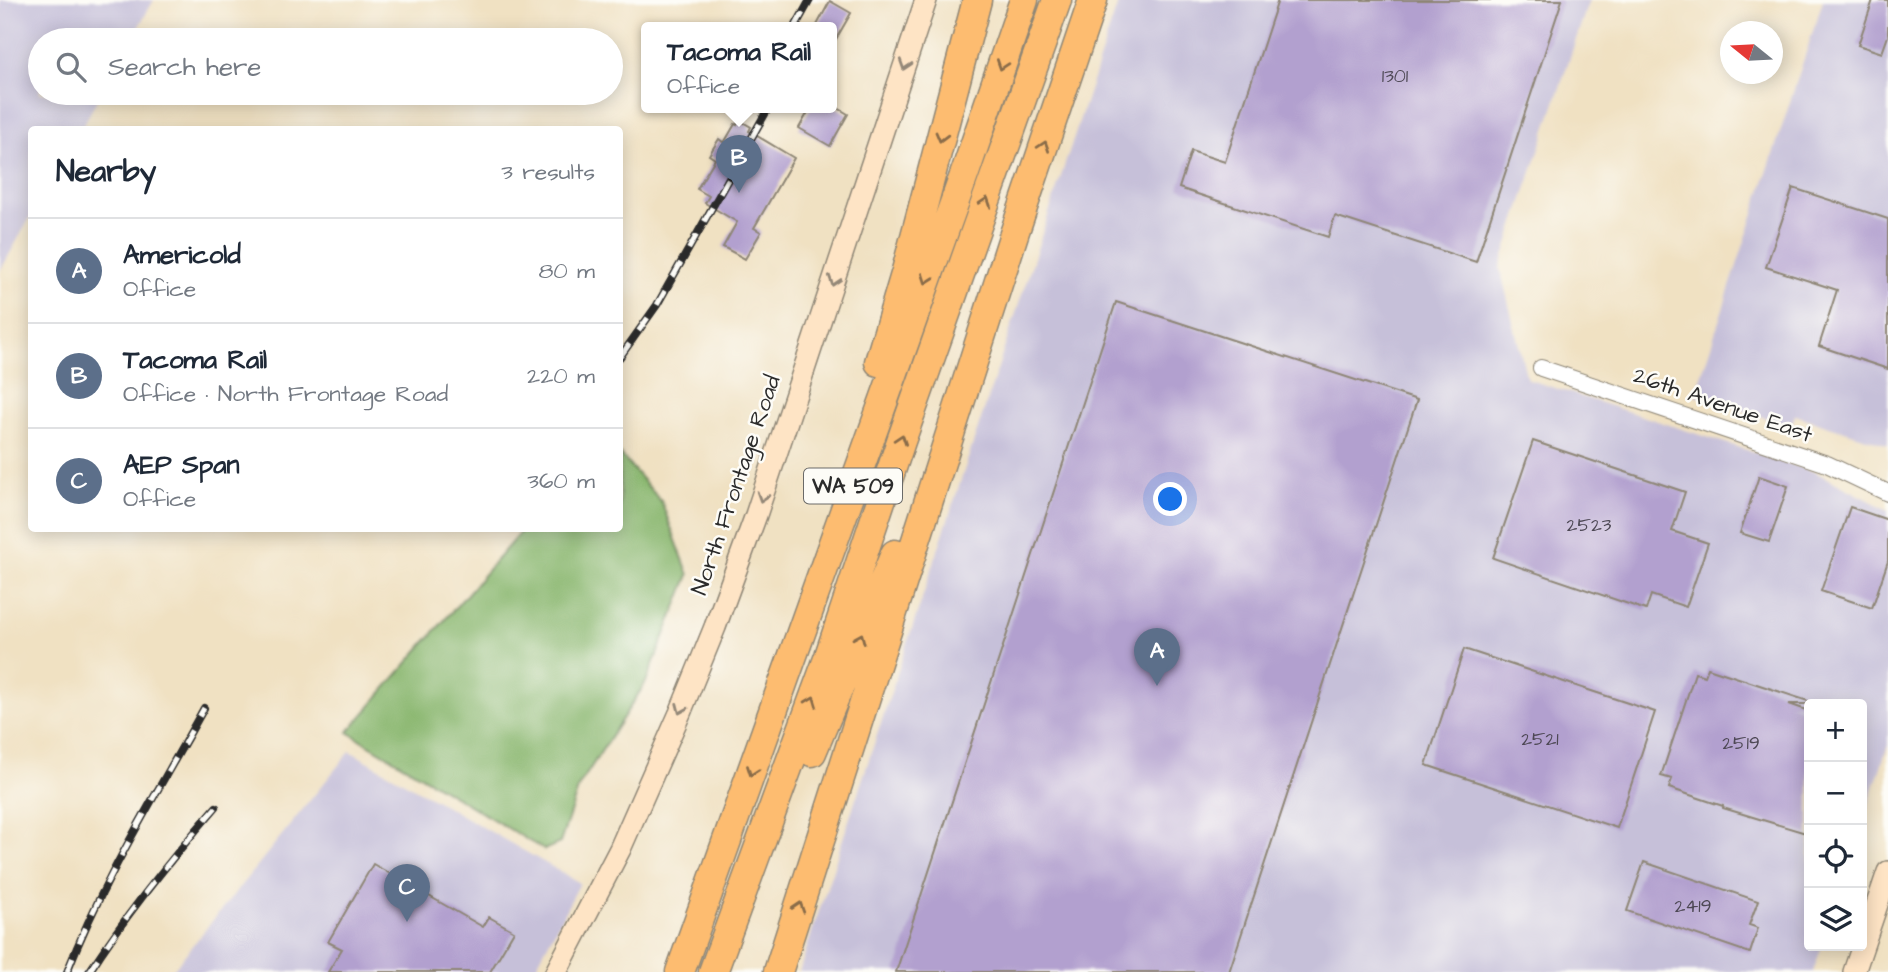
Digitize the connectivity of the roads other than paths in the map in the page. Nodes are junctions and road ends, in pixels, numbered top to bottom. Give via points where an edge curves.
1 (926, 0) edge
2 (977, 0) edge
3 (1024, 0) edge
4 (1057, 0) edge
5 (1093, 0) edge
6 (1014, 234) junction
7 (1541, 368) dead end
8 (1888, 493) edge
9 (769, 723) junction
10 (1888, 872) edge
11 (556, 972) edge
12 (680, 972) edge
13 (713, 972) edge
14 (719, 972) edge
15 (778, 972) edge
16 (1854, 972) edge

1 -> 11 street, North Frontage Road via 715,627 620,849
2 -> 9 highway via 906,271
3 -> 9 highway, WA 509
13 -> 4 highway, WA 509 via 829,656
6 -> 5 highway
14 -> 6 highway via 904,533
15 -> 6 highway
7 - 8 street, 26th Avenue East via 1827,464
9 -> 12 highway, WA 509
10 - 16 street

